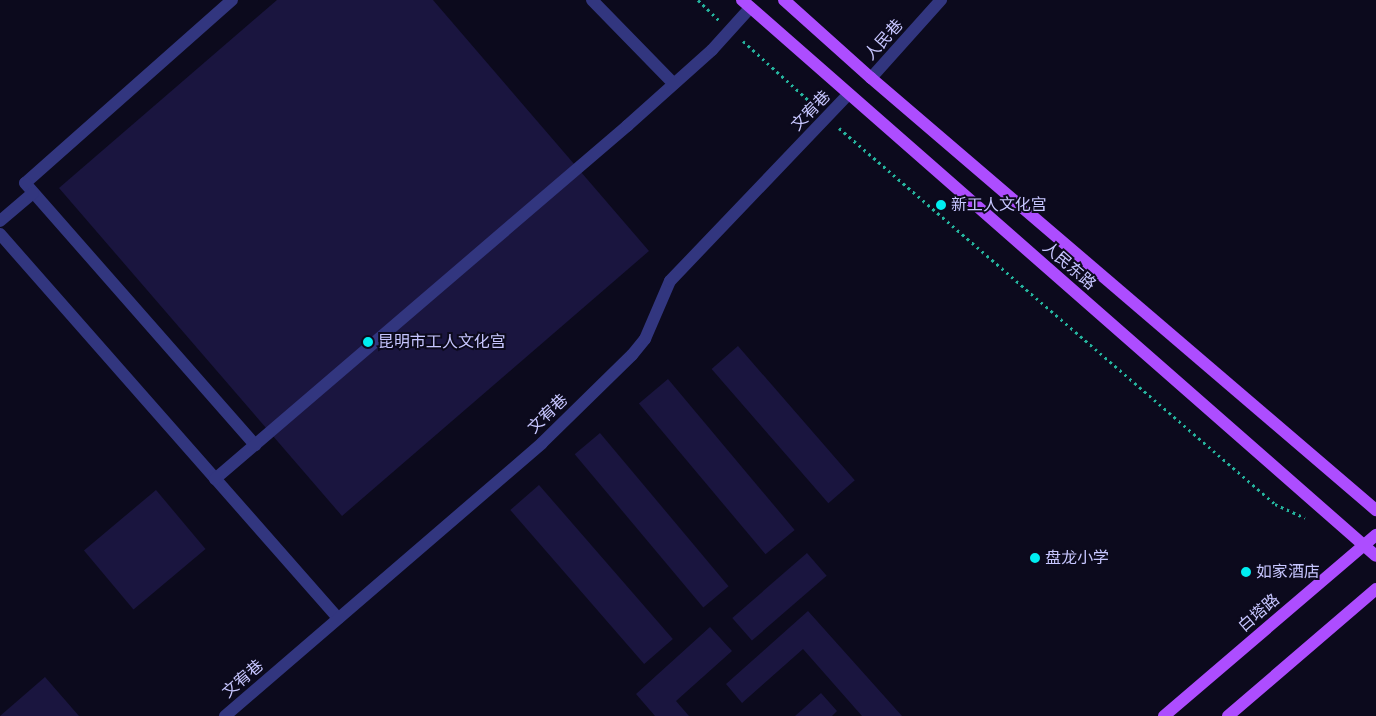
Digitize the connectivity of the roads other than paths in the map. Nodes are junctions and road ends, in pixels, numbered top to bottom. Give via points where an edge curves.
1 (232, 0) edge
2 (592, 0) edge
3 (784, 0) edge
4 (940, 0) edge
5 (746, 4) edge
6 (871, 78) junction
7 (674, 84) junction
8 (848, 95) junction
9 (33, 193) junction
10 (0, 221) edge
11 (0, 234) edge
12 (255, 445) junction
13 (216, 479) junction
14 (1376, 510) edge
15 (1376, 535) edge
16 (1364, 544) junction
17 (1376, 556) edge
18 (1376, 589) edge
19 (338, 618) junction
20 (225, 716) edge
21 (1164, 716) edge
22 (1228, 716) edge

1 - 9 street via 25,183
2 - 7 street
3 - 6 main road, 人民东路
4 - 6 street, 人民巷
5 - 7 street via 730,30
5 - 8 main road, 人民东路
6 - 14 main road, 人民东路
7 - 12 street
8 - 16 main road, 人民东路
8 - 19 street, 文宥巷 via 670,281 645,339 632,355 542,443
9 - 10 street
9 - 12 street
11 - 13 street
12 - 13 street
13 - 19 street
15 - 16 main road, 白塔路
16 - 17 main road, 人民东路
16 - 21 main road, 白塔路
18 - 22 main road
19 - 20 street, 文宥巷

